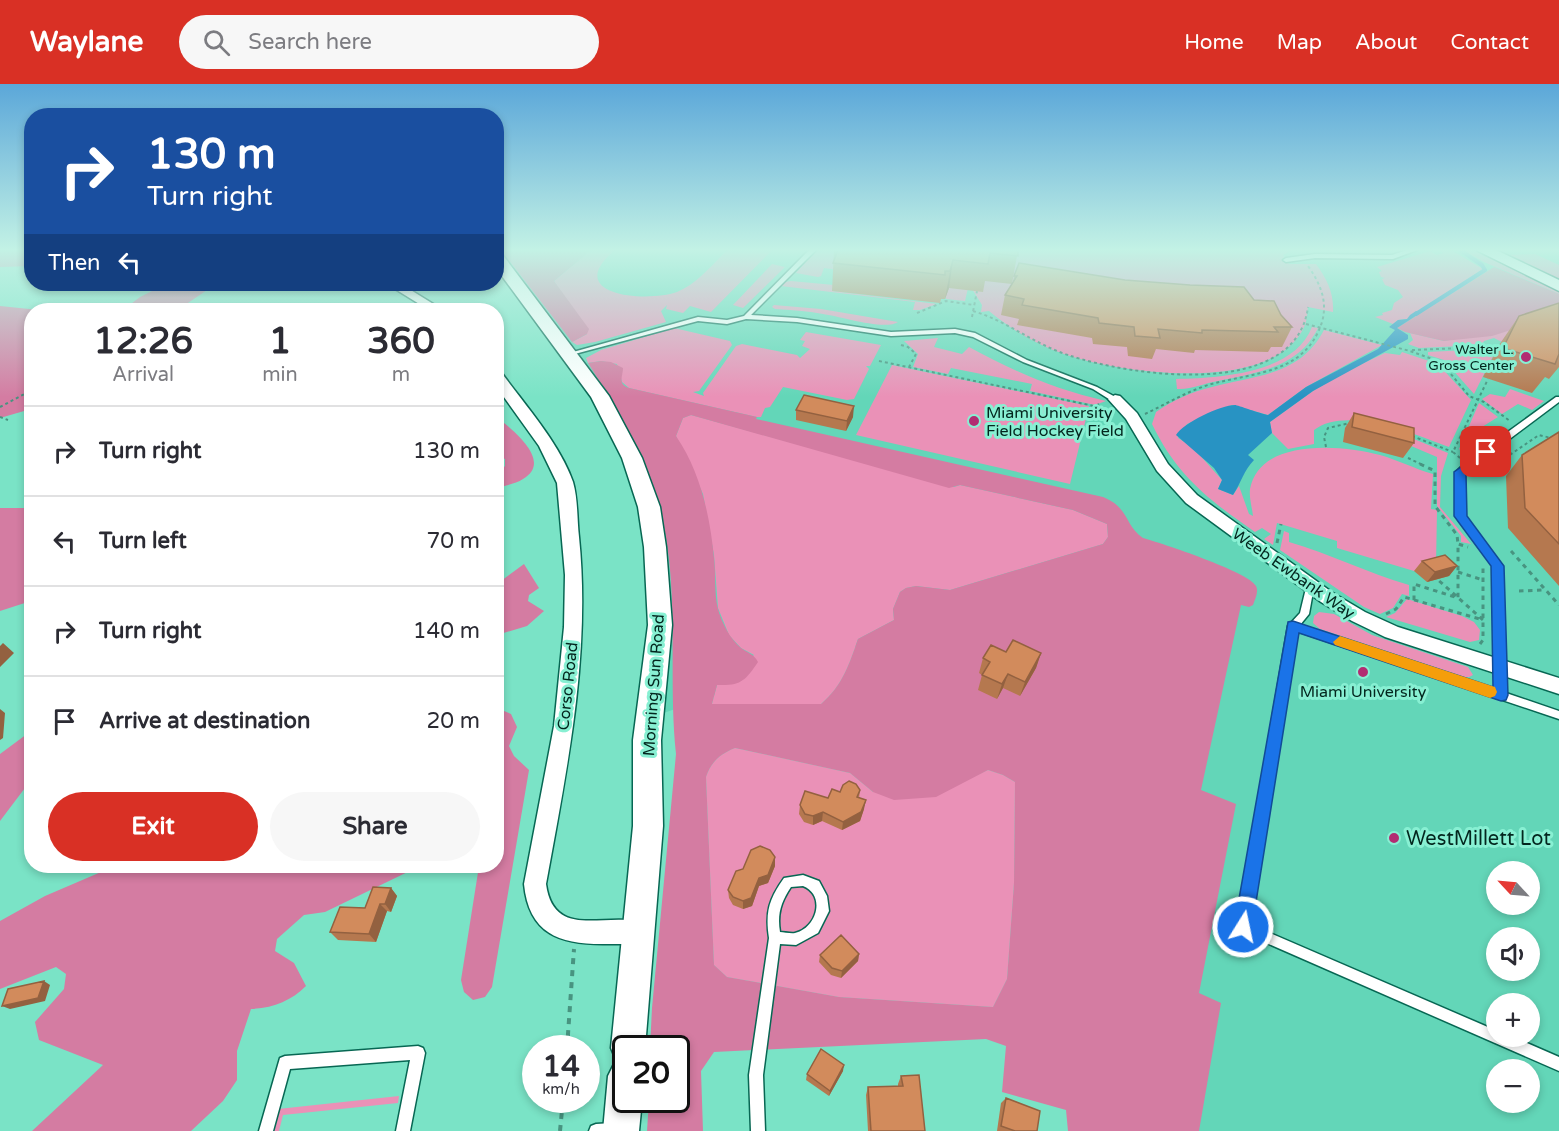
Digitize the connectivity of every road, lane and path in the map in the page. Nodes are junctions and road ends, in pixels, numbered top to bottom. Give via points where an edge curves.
1 (527, 299) edge
2 (764, 299) edge
3 (975, 299) edge
4 (1323, 299) edge
5 (974, 305) junction
6 (1308, 307) dead end
7 (973, 311) junction
8 (916, 313) dead end
9 (746, 317) junction
10 (972, 317) dead end
11 (1306, 324) junction
12 (1321, 328) junction
13 (1504, 343) edge
14 (899, 345) dead end
15 (1497, 346) junction
16 (1507, 350) edge
17 (1410, 351) junction
18 (568, 354) junction
19 (879, 361) dead end
20 (909, 367) junction
21 (1488, 379) dead end
22 (504, 386) edge
23 (24, 394) edge
24 (1115, 399) junction
25 (1476, 399) junction
26 (1559, 399) edge
27 (0, 407) edge
28 (0, 417) edge
29 (1143, 417) junction
30 (1504, 418) dead end
31 (8, 420) dead end
32 (1358, 423) edge
33 (1408, 435) edge
34 (1559, 440) edge
35 (1326, 447) dead end
36 (1453, 452) junction
37 (1407, 458) dead end
38 (1468, 465) junction
39 (1458, 544) junction
40 (1474, 549) dead end
41 (1511, 551) dead end
42 (1483, 560) dead end
43 (1458, 572) junction
44 (1437, 579) edge
45 (1483, 580) junction
46 (1310, 586) junction
47 (1544, 590) junction
48 (1519, 591) dead end
49 (1458, 598) junction
50 (1414, 600) junction
51 (1559, 605) edge
52 (1390, 620) dead end
53 (1483, 620) junction
54 (1293, 626) junction
55 (1477, 646) dead end
56 (1500, 667) junction
57 (1559, 686) edge
58 (1501, 695) junction
59 (1559, 715) edge
60 (576, 931) junction
61 (637, 932) junction
62 (775, 938) junction
63 (568, 1035) edge
64 (629, 1035) edge
65 (1559, 1064) edge
66 (562, 1113) edge
67 (617, 1113) edge
68 (613, 1130) edge
69 (266, 1131) edge
70 (403, 1131) edge
71 (560, 1131) edge
72 (758, 1131) edge

1 - 18 main road, Morning Sun Road
2 - 9 lane
3 - 5 path
4 - 12 path
5 - 7 path
5 - 8 path via 946,301
6 - 11 path
7 - 10 path
7 - 11 path via 998,319 1066,355 1122,369 1176,375 1228,369 1276,357 1293,343
9 - 18 lane via 727,322 688,320
9 - 24 lane via 809,321 891,334 947,330 968,333
11 - 12 path
12 - 17 path
12 - 29 path via 1307,350 1277,369 1194,390
13 - 15 path
14 - 20 path via 916,354
15 - 16 path
15 - 17 path
17 - 25 path via 1441,362 1469,396
18 - 61 main road, Morning Sun Road via 600,396 632,458 649,507 655,547 660,625 647,740 648,826
19 - 20 path
20 - 24 path via 1094,406
21 - 25 path
22 - 60 street, Corso Road via 546,444 564,483 574,575 573,627 564,726 535,884 538,906 550,922
23 - 27 path
24 - 29 street, Weeb Ewbank Way
25 - 30 path
25 - 36 path
26 - 38 lane
28 - 31 path
29 - 46 street, Weeb Ewbank Way via 1169,477 1209,514
32 - 35 path via 1328,428 1324,437
33 - 36 path
34 - 38 path via 1539,435 1487,471
36 - 38 path
37 - 39 path via 1435,471 1435,506 1458,535
38 - 56 lane via 1460,472 1461,516 1498,566
39 - 40 path
39 - 43 path
41 - 47 path
42 - 45 path
43 - 45 path
43 - 49 path
44 - 49 path
45 - 53 path
46 - 54 lane via 1304,614
46 - 56 street, Weeb Ewbank Way via 1365,621
47 - 48 path
47 - 51 path
49 - 50 path via 1414,585
49 - 53 path
50 - 52 path via 1404,597 1396,609 1381,617
50 - 53 path
53 - 55 path via 1483,640
54 - 58 lane
54 - 65 lane via 1243,927
56 - 57 street, Weeb Ewbank Way
56 - 58 lane
58 - 59 lane
60 - 61 street, Corso Road
60 - 63 path
61 - 64 main road, Morning Sun Road
62 - 62 lane via 796,939 814,929 823,911 815,885 803,880 788,882 776,897 771,915
62 - 72 lane via 756,1076
66 - 71 path
67 - 68 main road
69 - 70 lane via 285,1063 418,1053

